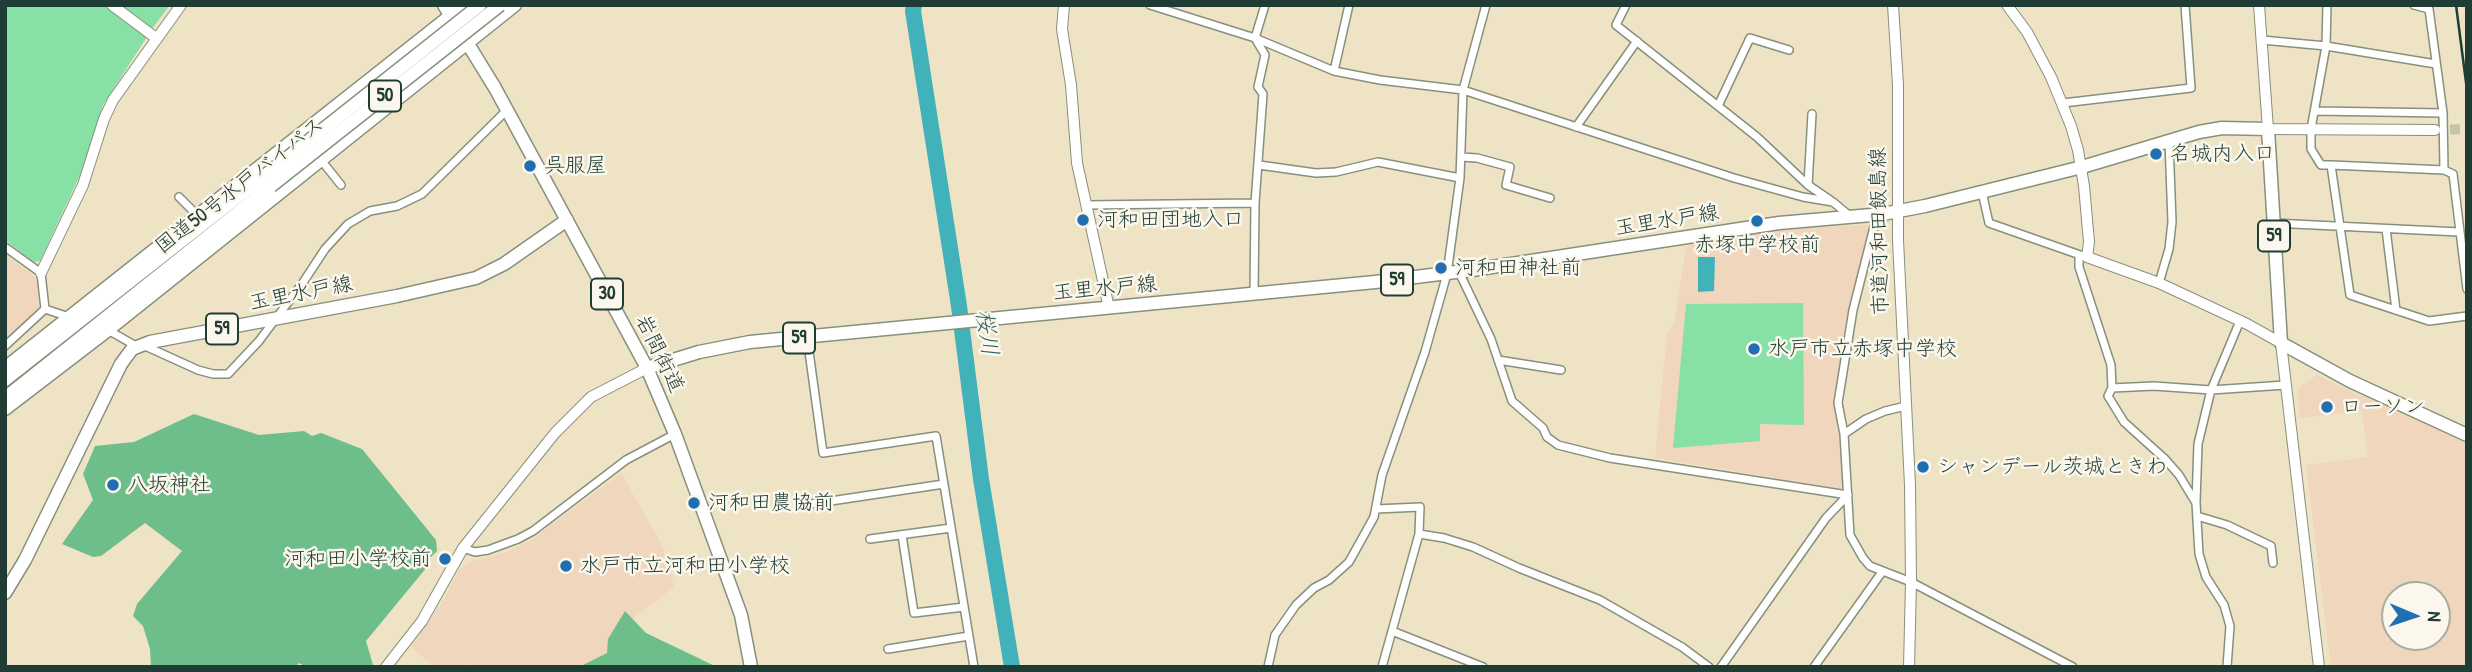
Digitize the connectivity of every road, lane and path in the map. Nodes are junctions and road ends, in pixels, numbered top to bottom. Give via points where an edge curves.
1 (112, 5) edge
2 (181, 5) edge
3 (464, 5) edge
4 (480, 5) edge
5 (499, 5) edge
6 (515, 5) edge
7 (1064, 5) edge
8 (1150, 5) edge
9 (1265, 5) edge
10 (1349, 5) edge
11 (1486, 5) edge
12 (1626, 5) edge
13 (1893, 5) edge
14 (2007, 5) edge
15 (2185, 5) edge
16 (2259, 5) edge
17 (2327, 5) edge
18 (2414, 5) edge
19 (447, 10) edge
20 (156, 38) junction
21 (1255, 38) junction
22 (2262, 40) junction
23 (1637, 41) junction
24 (467, 42) junction
25 (2326, 46) junction
26 (1789, 50) dead end
27 (2436, 64) junction
28 (1334, 71) junction
29 (1463, 90) junction
30 (2063, 103) junction
31 (1718, 106) junction
32 (507, 110) junction
33 (2315, 111) junction
34 (2443, 113) junction
35 (1812, 114) dead end
36 (1576, 127) junction
37 (2268, 128) junction
38 (2311, 129) junction
39 (2435, 130) tunnel mouth
40 (2169, 140) junction
41 (1461, 157) junction
42 (321, 160) junction
43 (1259, 165) junction
44 (2331, 165) junction
45 (2081, 167) junction
46 (2444, 170) junction
47 (1460, 178) junction
48 (267, 181) junction
49 (341, 185) dead end
50 (1808, 185) junction
51 (1982, 192) junction
52 (179, 197) dead end
53 (1550, 198) dead end
54 (1833, 202) junction
55 (1255, 203) junction
56 (1086, 205) junction
57 (1897, 212) junction
58 (197, 215) junction
59 (1877, 215) junction
60 (1851, 217) junction
61 (567, 220) junction
62 (2273, 223) junction
63 (2340, 227) junction
64 (2386, 229) junction
65 (2459, 232) junction
66 (5, 247) edge
67 (2083, 256) junction
68 (1453, 273) junction
69 (41, 274) junction
70 (2159, 283) junction
71 (2467, 289) edge
72 (1254, 294) junction
73 (1109, 308) junction
74 (44, 309) junction
75 (2396, 310) junction
76 (2467, 316) edge
77 (69, 317) junction
78 (276, 318) junction
79 (2240, 321) junction
80 (108, 330) junction
81 (807, 337) junction
82 (2281, 343) junction
83 (5, 346) edge
84 (139, 346) junction
85 (1498, 360) junction
86 (5, 368) edge
87 (647, 368) junction
88 (1561, 370) dead end
89 (5, 380) edge
90 (2285, 385) junction
91 (2112, 388) junction
92 (2211, 390) junction
93 (5, 398) edge
94 (1906, 406) junction
95 (5, 409) edge
96 (675, 434) junction
97 (1844, 434) junction
98 (2467, 435) edge
99 (944, 484) junction
100 (1848, 495) junction
101 (2196, 503) junction
102 (804, 505) dead end
103 (1376, 509) junction
104 (2197, 516) junction
105 (951, 528) junction
106 (1419, 534) junction
107 (902, 535) junction
108 (870, 539) dead end
109 (463, 548) junction
110 (2273, 563) dead end
111 (1882, 572) junction
112 (1911, 582) junction
113 (5, 593) edge
114 (964, 607) junction
115 (1392, 631) junction
116 (969, 636) junction
117 (888, 649) dead end
118 (386, 667) edge
119 (751, 667) edge
120 (974, 667) edge
121 (1268, 667) edge
122 (1382, 667) edge
123 (1483, 667) edge
124 (1709, 667) edge
125 (1721, 667) edge
126 (1814, 667) edge
127 (1909, 667) edge
128 (2073, 667) edge
129 (2228, 667) edge
130 (2319, 667) edge

1 - 20 street
2 - 20 street
3 - 19 main road
4 - 48 main road, 国道50号水戸バイパス / 50, bridge
5 - 48 main road, 国道50号水戸バイパス / 50, bridge
6 - 24 main road
7 - 56 street via 1062,29 1075,151
8 - 21 street
9 - 21 street
10 - 28 street
11 - 29 street
12 - 23 street via 1616,25
13 - 57 street, 市道河和田飯島線
14 - 30 street via 2027,32
15 - 30 street via 2191,88
16 - 22 street
17 - 25 street
18 - 27 street via 2429,9
19 - 24 main road, 岩間街道 / 30
19 - 58 main road
20 - 69 street via 113,100 83,185
21 - 28 street
21 - 43 street via 1265,55 1258,87 1263,94
22 - 25 street
22 - 37 street
23 - 31 street
23 - 36 street
24 - 32 main road, 岩間街道 / 30
24 - 42 main road
25 - 27 street
25 - 33 street
26 - 31 street via 1750,38
27 - 34 street
28 - 29 street
29 - 36 street
29 - 41 street
30 - 45 street
31 - 50 street
32 - 61 main road, 岩間街道 / 30
32 - 78 street via 422,194 397,206 370,211 348,224
33 - 34 street
33 - 38 street
34 - 46 street
35 - 50 street
36 - 54 street via 1734,178
37 - 38 street
37 - 40 main road, 玉里水戸線 / 59 via 2222,128
37 - 62 main road, 59
38 - 39 street
38 - 44 street via 2311,149 2321,165
40 - 45 main road, 玉里水戸線 / 59
40 - 70 street via 2172,222
41 - 47 street
41 - 53 street via 1510,167 1506,185
42 - 49 street
42 - 80 main road
43 - 47 street via 1316,173 1378,162
43 - 55 street
44 - 46 street
44 - 63 street
45 - 51 main road, 玉里水戸線 / 59
45 - 67 street via 2089,242
46 - 65 street via 2453,174
47 - 68 street
48 - 89 main road, 国道50号水戸バイパス / 50
48 - 93 main road, 国道50号水戸バイパス / 50
50 - 54 street
51 - 57 main road, 玉里水戸線 / 59
51 - 67 street via 1989,223
52 - 58 street
54 - 60 street
55 - 56 street
55 - 72 street
56 - 73 street
57 - 59 main road, 玉里水戸線 / 59
57 - 94 street, 市道河和田飯島線
58 - 77 main road
59 - 60 main road, 玉里水戸線 / 59
59 - 97 street via 1844,362 1839,402
60 - 68 main road, 玉里水戸線 / 59 via 1779,223
61 - 78 main road, 玉里水戸線 / 59 via 476,278
61 - 87 main road, 岩間街道 / 30
62 - 63 street
62 - 82 main road, 59
63 - 64 street
63 - 75 street via 2350,295
64 - 65 street
64 - 75 street
65 - 71 street
66 - 69 street
67 - 70 street
67 - 91 street via 2079,267 2110,366
68 - 72 main road, 玉里水戸線 / 59
68 - 85 street
68 - 103 street via 1382,475
69 - 74 street
70 - 79 street
72 - 73 main road, 玉里水戸線 / 59
73 - 81 main road, 玉里水戸線 / 59
74 - 77 street
74 - 83 street
75 - 76 street via 2429,321
77 - 86 main road
78 - 84 main road, 玉里水戸線 / 59
78 - 84 street via 228,374 198,370
79 - 82 street
79 - 92 street
80 - 84 street
80 - 95 main road
81 - 87 main road, 玉里水戸線 / 59 via 727,346
81 - 99 street via 823,453 936,436
82 - 90 street
82 - 98 main road
84 - 113 main road via 121,364
85 - 88 street
85 - 100 street via 1512,401 1558,445 1610,458
87 - 96 main road, 岩間街道 / 30
87 - 109 street via 598,392 572,414
90 - 92 street
90 - 130 street
91 - 92 street
91 - 101 street via 2108,396 2124,422 2165,459
92 - 101 street via 2198,444
94 - 97 street via 1866,419
94 - 112 street, 市道河和田飯島線
96 - 109 street via 626,460 526,535 488,551
96 - 119 main road, 岩間街道 / 30 via 741,615
97 - 100 street
99 - 102 street
99 - 105 street
100 - 111 street via 1853,542 1863,558
100 - 125 street via 1826,518
101 - 104 street
103 - 106 street via 1420,507
103 - 121 street via 1349,562 1296,605 1275,635
104 - 110 street via 2271,546
104 - 129 street via 2199,554 2230,626
105 - 107 street
105 - 114 street
106 - 115 street
106 - 124 street via 1473,547 1600,600
107 - 108 street
107 - 114 street via 915,613
109 - 118 street via 422,621
111 - 112 street
111 - 126 street
112 - 127 street, 市道河和田飯島線
112 - 128 street
114 - 116 street
115 - 122 street
115 - 123 street
116 - 117 street
116 - 120 street

